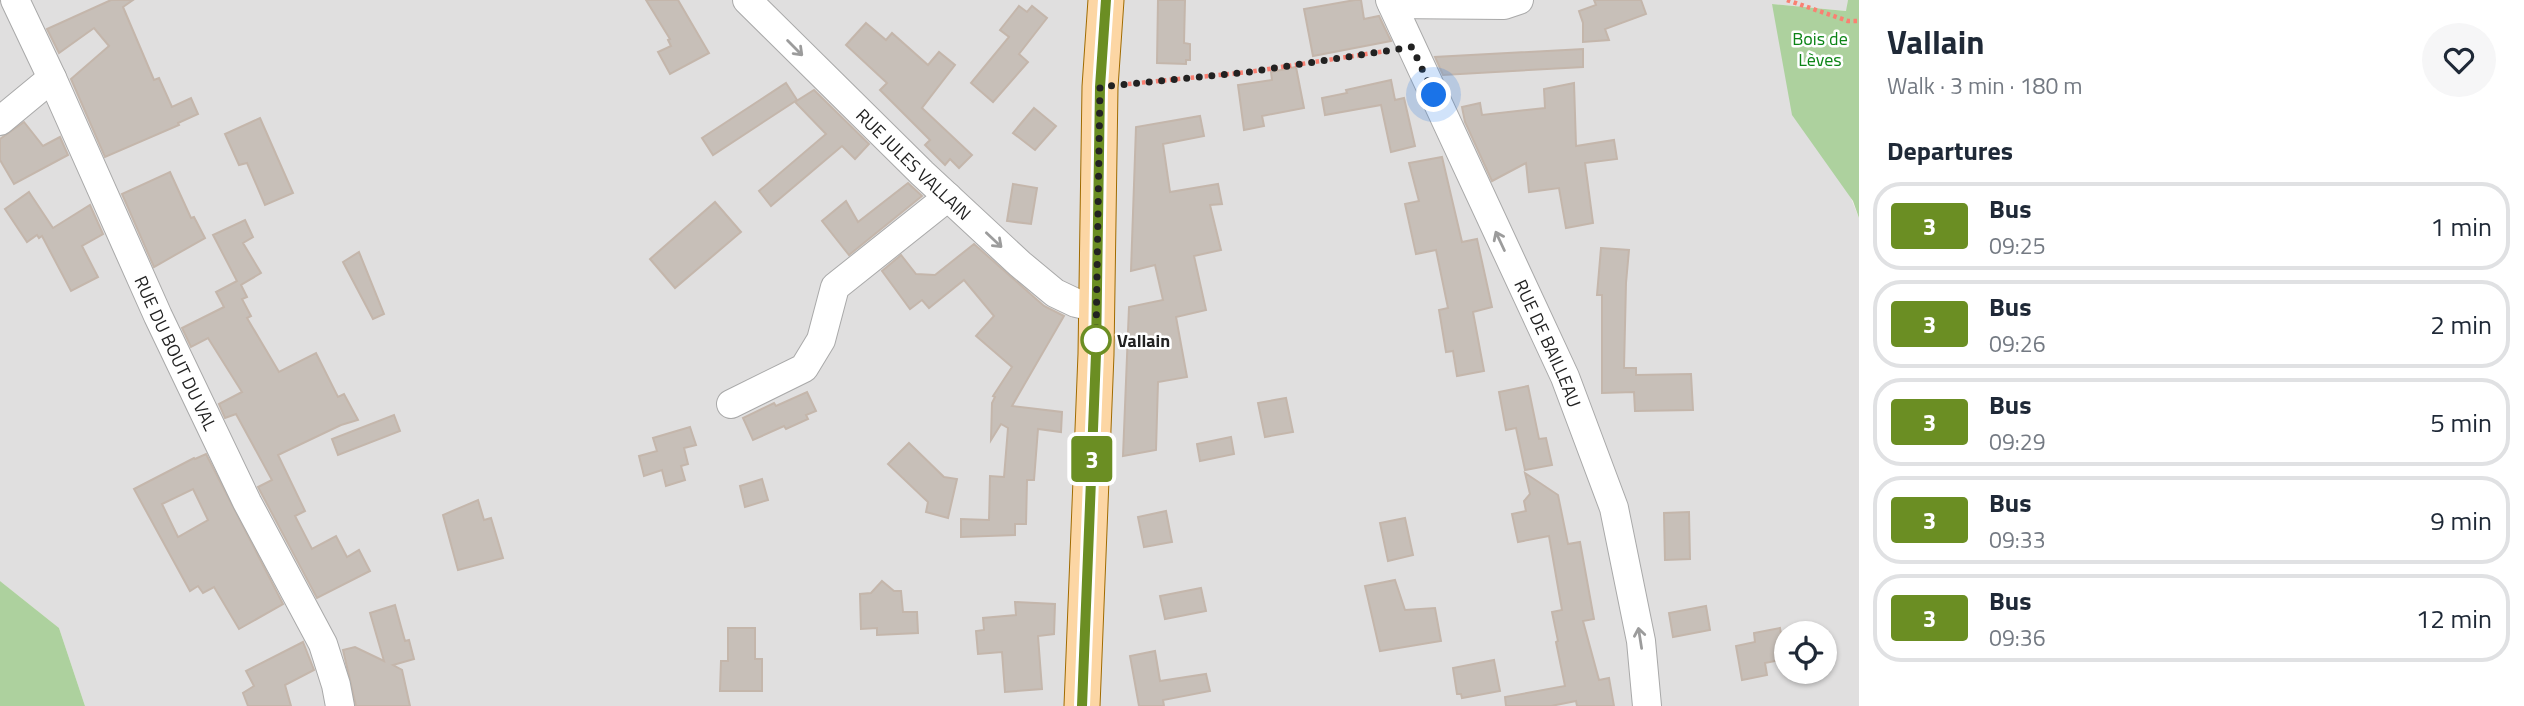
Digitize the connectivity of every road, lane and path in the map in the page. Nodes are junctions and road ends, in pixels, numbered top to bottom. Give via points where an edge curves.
1 (15, 0) edge
2 (747, 0) edge
3 (1106, 0) edge
4 (1519, 0) edge
5 (1787, 0) edge
6 (1391, 2) edge
7 (1859, 21) edge
8 (1412, 47) junction
9 (52, 78) junction
10 (1100, 87) junction
11 (0, 121) edge
12 (948, 197) junction
13 (1097, 308) junction
14 (731, 404) dead end
15 (340, 706) edge
16 (1082, 706) edge
17 (1647, 706) edge

1 - 9 street, RUE DU BOUT DU VAL
2 -> 12 street, RUE JULES VALLAIN
3 - 10 main road
4 - 6 street via 1504,5
5 - 7 path
6 - 8 street, RUE DE BAILLEAU
8 - 10 path via 1249,72
17 -> 8 street, RUE DE BAILLEAU via 1641,641 1614,508 1565,377
9 - 11 street
9 - 15 street, RUE DU BOUT DU VAL via 164,329 247,502 323,644
10 - 13 main road
12 -> 13 street, RUE JULES VALLAIN via 1055,293
12 - 14 street via 835,287 821,341 804,368
13 - 16 main road

